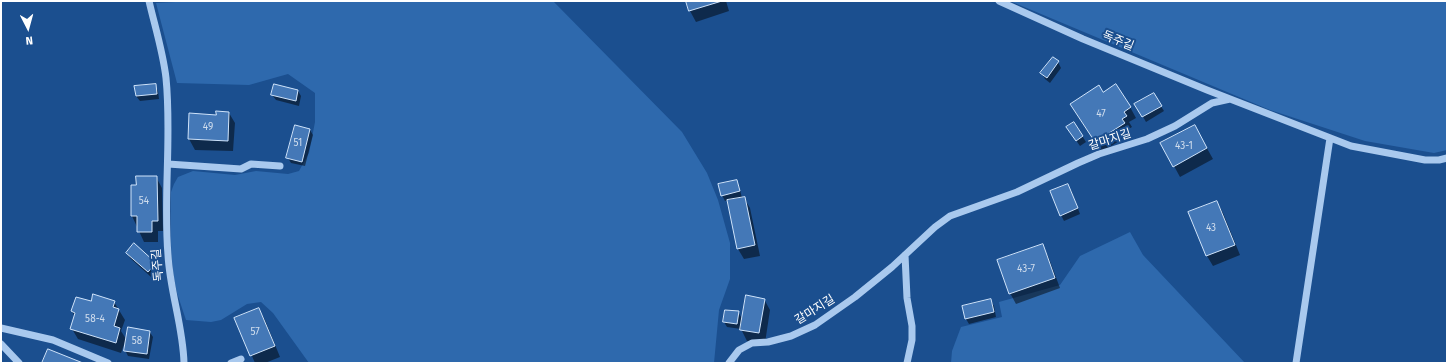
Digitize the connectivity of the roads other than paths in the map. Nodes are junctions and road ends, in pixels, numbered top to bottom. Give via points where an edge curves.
1 (149, 1) edge
2 (999, 1) edge
3 (1230, 99) junction
4 (1330, 138) junction
5 (1447, 158) edge
6 (168, 164) junction
7 (280, 166) dead end
8 (905, 255) junction
9 (1, 328) edge
10 (1, 344) edge
11 (241, 359) dead end
12 (19, 363) edge
13 (108, 363) edge
14 (184, 363) edge
15 (231, 363) edge
16 (729, 363) edge
17 (907, 363) edge
18 (1296, 363) edge

1 - 6 lane, 독주길 via 166,80
2 - 3 lane, 독주길 via 1083,39
3 - 4 lane
3 - 8 lane, 갈마지길 via 1212,103 1175,126 1147,139 1098,154 1017,192 950,216
4 - 5 lane via 1351,146 1425,160
4 - 18 lane
6 - 7 lane via 241,169 251,164
6 - 14 lane, 독주길 via 169,275 181,328
8 - 16 lane, 갈마지길 via 855,297 815,325 791,336 752,343 739,350
8 - 17 lane via 907,298 912,326
9 - 13 lane via 53,340
10 - 12 lane
11 - 15 lane

